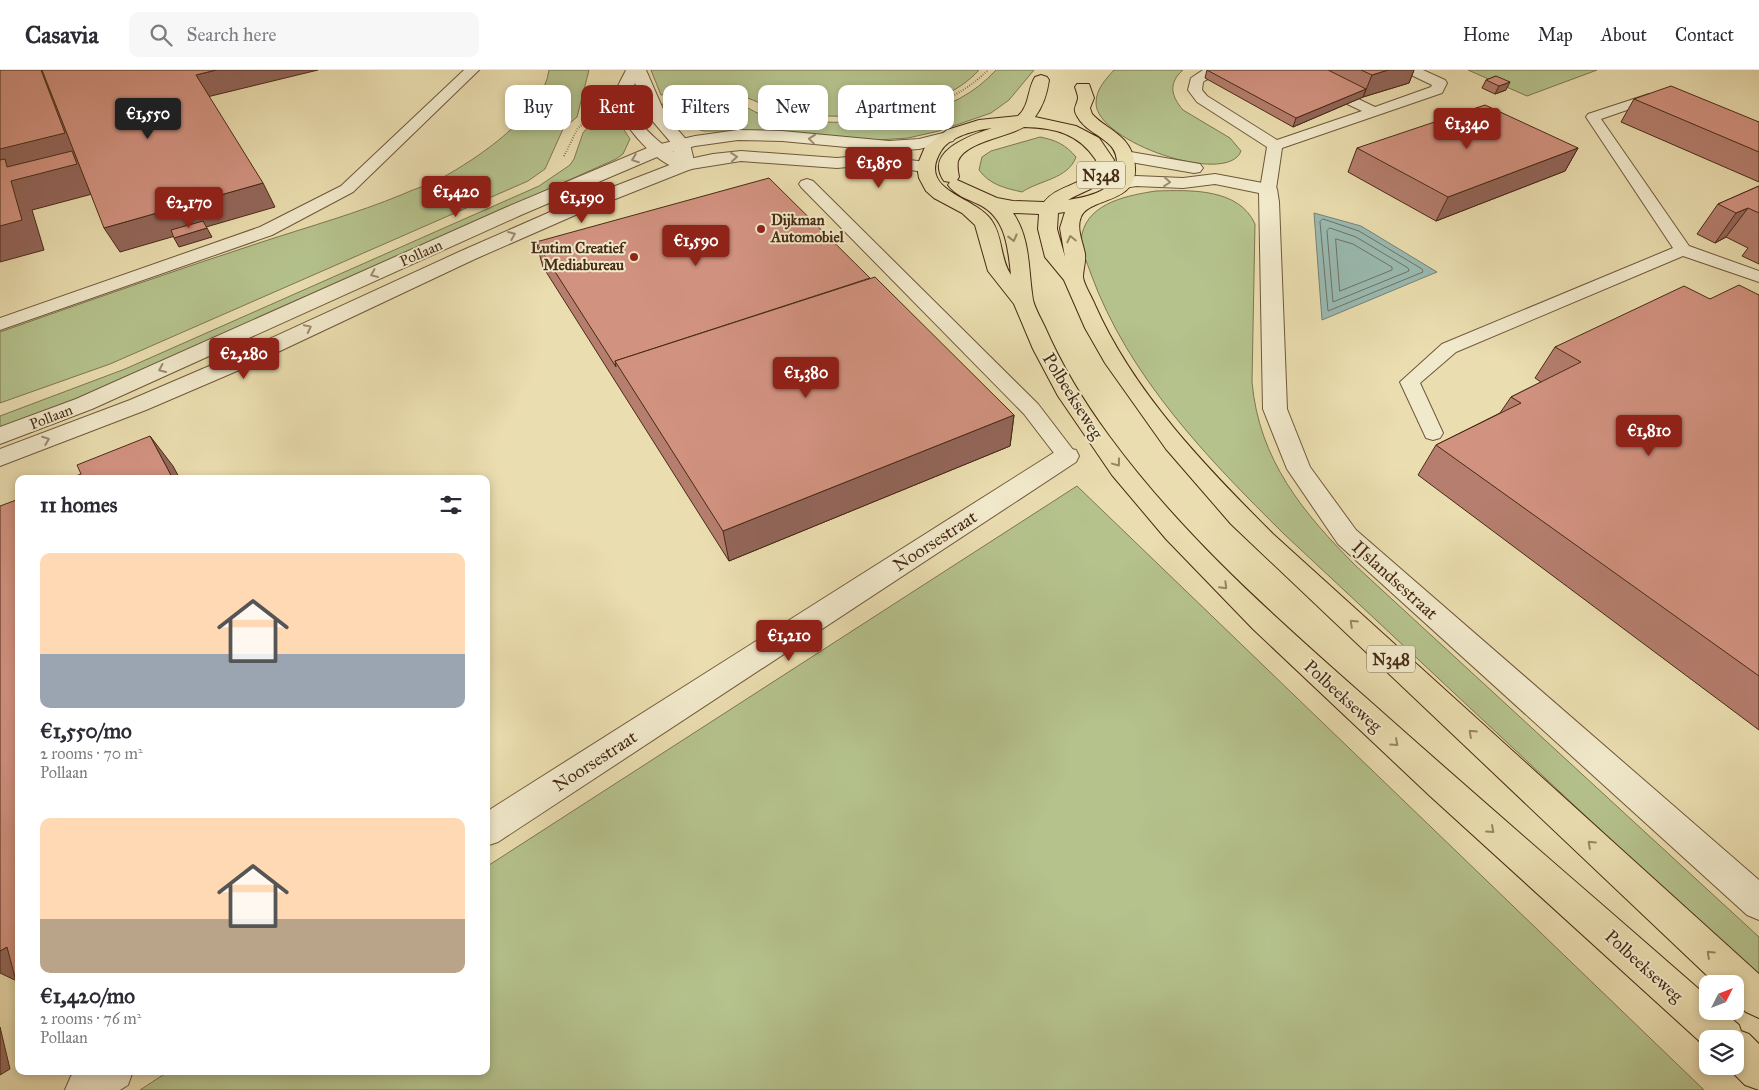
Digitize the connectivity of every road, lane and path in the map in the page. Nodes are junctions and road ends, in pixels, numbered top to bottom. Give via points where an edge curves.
1 (472, 70) edge
2 (636, 70) edge
3 (988, 70) edge
4 (1218, 70) edge
5 (1287, 70) edge
6 (1412, 70) edge
7 (1046, 75) edge
8 (1082, 85) dead end
9 (954, 97) edge
10 (1678, 103) edge
11 (1062, 111) dead end
12 (1374, 112) junction
13 (1022, 121) junction
14 (989, 123) junction
15 (1070, 129) junction
16 (947, 137) junction
17 (681, 144) junction
18 (1275, 145) junction
19 (1099, 147) junction
20 (658, 150) junction
21 (1125, 156) junction
22 (837, 163) junction
23 (686, 166) junction
24 (926, 167) junction
25 (950, 177) junction
26 (1215, 179) junction
27 (807, 184) dead end
28 (1120, 184) junction
29 (934, 187) junction
30 (1268, 189) junction
31 (986, 200) junction
32 (1082, 204) junction
33 (1048, 209) junction
34 (1683, 250) junction
35 (1759, 277) edge
36 (1073, 278) junction
37 (1022, 301) junction
38 (0, 324) edge
39 (1432, 433) dead end
40 (0, 436) edge
41 (1067, 456) joint
42 (0, 458) edge
43 (490, 828) edge
44 (1759, 902) edge
45 (1759, 999) edge
46 (1715, 1030) edge
47 (1744, 1057) edge
48 (1759, 1071) edge
49 (108, 1075) edge
50 (85, 1090) edge

1 - 38 lane via 347,189 266,231
2 - 17 street via 658,118
2 - 20 street via 623,92 622,107 636,128
3 - 9 path
4 - 18 lane via 1196,80 1195,90 1202,98
5 - 12 lane
6 - 12 lane via 1440,83 1438,90
7 - 13 main road, N348 via 1039,98
7 - 14 main road, N348 via 1018,99 1008,113
8 - 21 main road, N348 via 1086,98 1082,112 1086,119 1115,140
10 - 34 lane via 1649,98 1593,117
11 - 15 main road via 1062,118
12 - 18 lane
13 - 14 main road, N348
13 - 15 main road, N348
13 - 25 main road, N348 via 962,146 950,158
14 - 16 main road, N348
15 - 19 main road, N348
16 -> 17 street, Pollaan via 899,146 753,135 724,136
16 - 24 main road, N348 via 933,149
17 - 20 street, Pollaan
17 - 23 street
18 - 30 lane
19 - 21 main road, N348
19 - 33 main road, N348 via 1105,160 1098,178 1060,196
20 - 23 street
20 -> 40 street, Pollaan via 84,404
21 - 26 street via 1197,168
21 - 28 main road, N348 via 1128,170
23 -> 22 street, Pollaan via 741,156
22 - 24 street, Pollaan via 868,160
22 - 29 street, Pollaan via 864,171 908,177
42 -> 23 street, Pollaan via 138,405 236,363 468,254
24 - 25 main road, N348
24 - 29 main road, N348
25 - 31 main road, N348 via 964,190
28 -> 26 street via 1136,181 1183,184
26 - 30 street
27 - 41 lane, Noorsestraat via 1031,409
28 - 32 main road, N348 via 1105,196
29 - 37 main road, Polbeekseweg / N348 via 944,197 982,220 997,270
30 - 44 street, IJslandsestraat via 1275,409 1298,469 1347,537
31 - 33 main road, N348 via 1020,208
31 -> 37 main road, Polbeekseweg / N348 via 1004,213 1010,223 1022,273
32 - 33 main road, N348
36 -> 32 main road, N348 via 1075,256 1068,227 1071,217
33 - 36 main road, N348 via 1048,227 1056,259
34 - 35 lane
34 - 39 lane via 1448,348 1410,382
45 -> 36 main road, N348 via 1225,502 1137,395 1098,333
37 -> 46 main road, Polbeekseweg / N348 via 1060,378 1097,436 1146,500 1208,570 1440,785
41 - 43 street, Noorsestraat
47 - 48 main road
49 - 50 street

